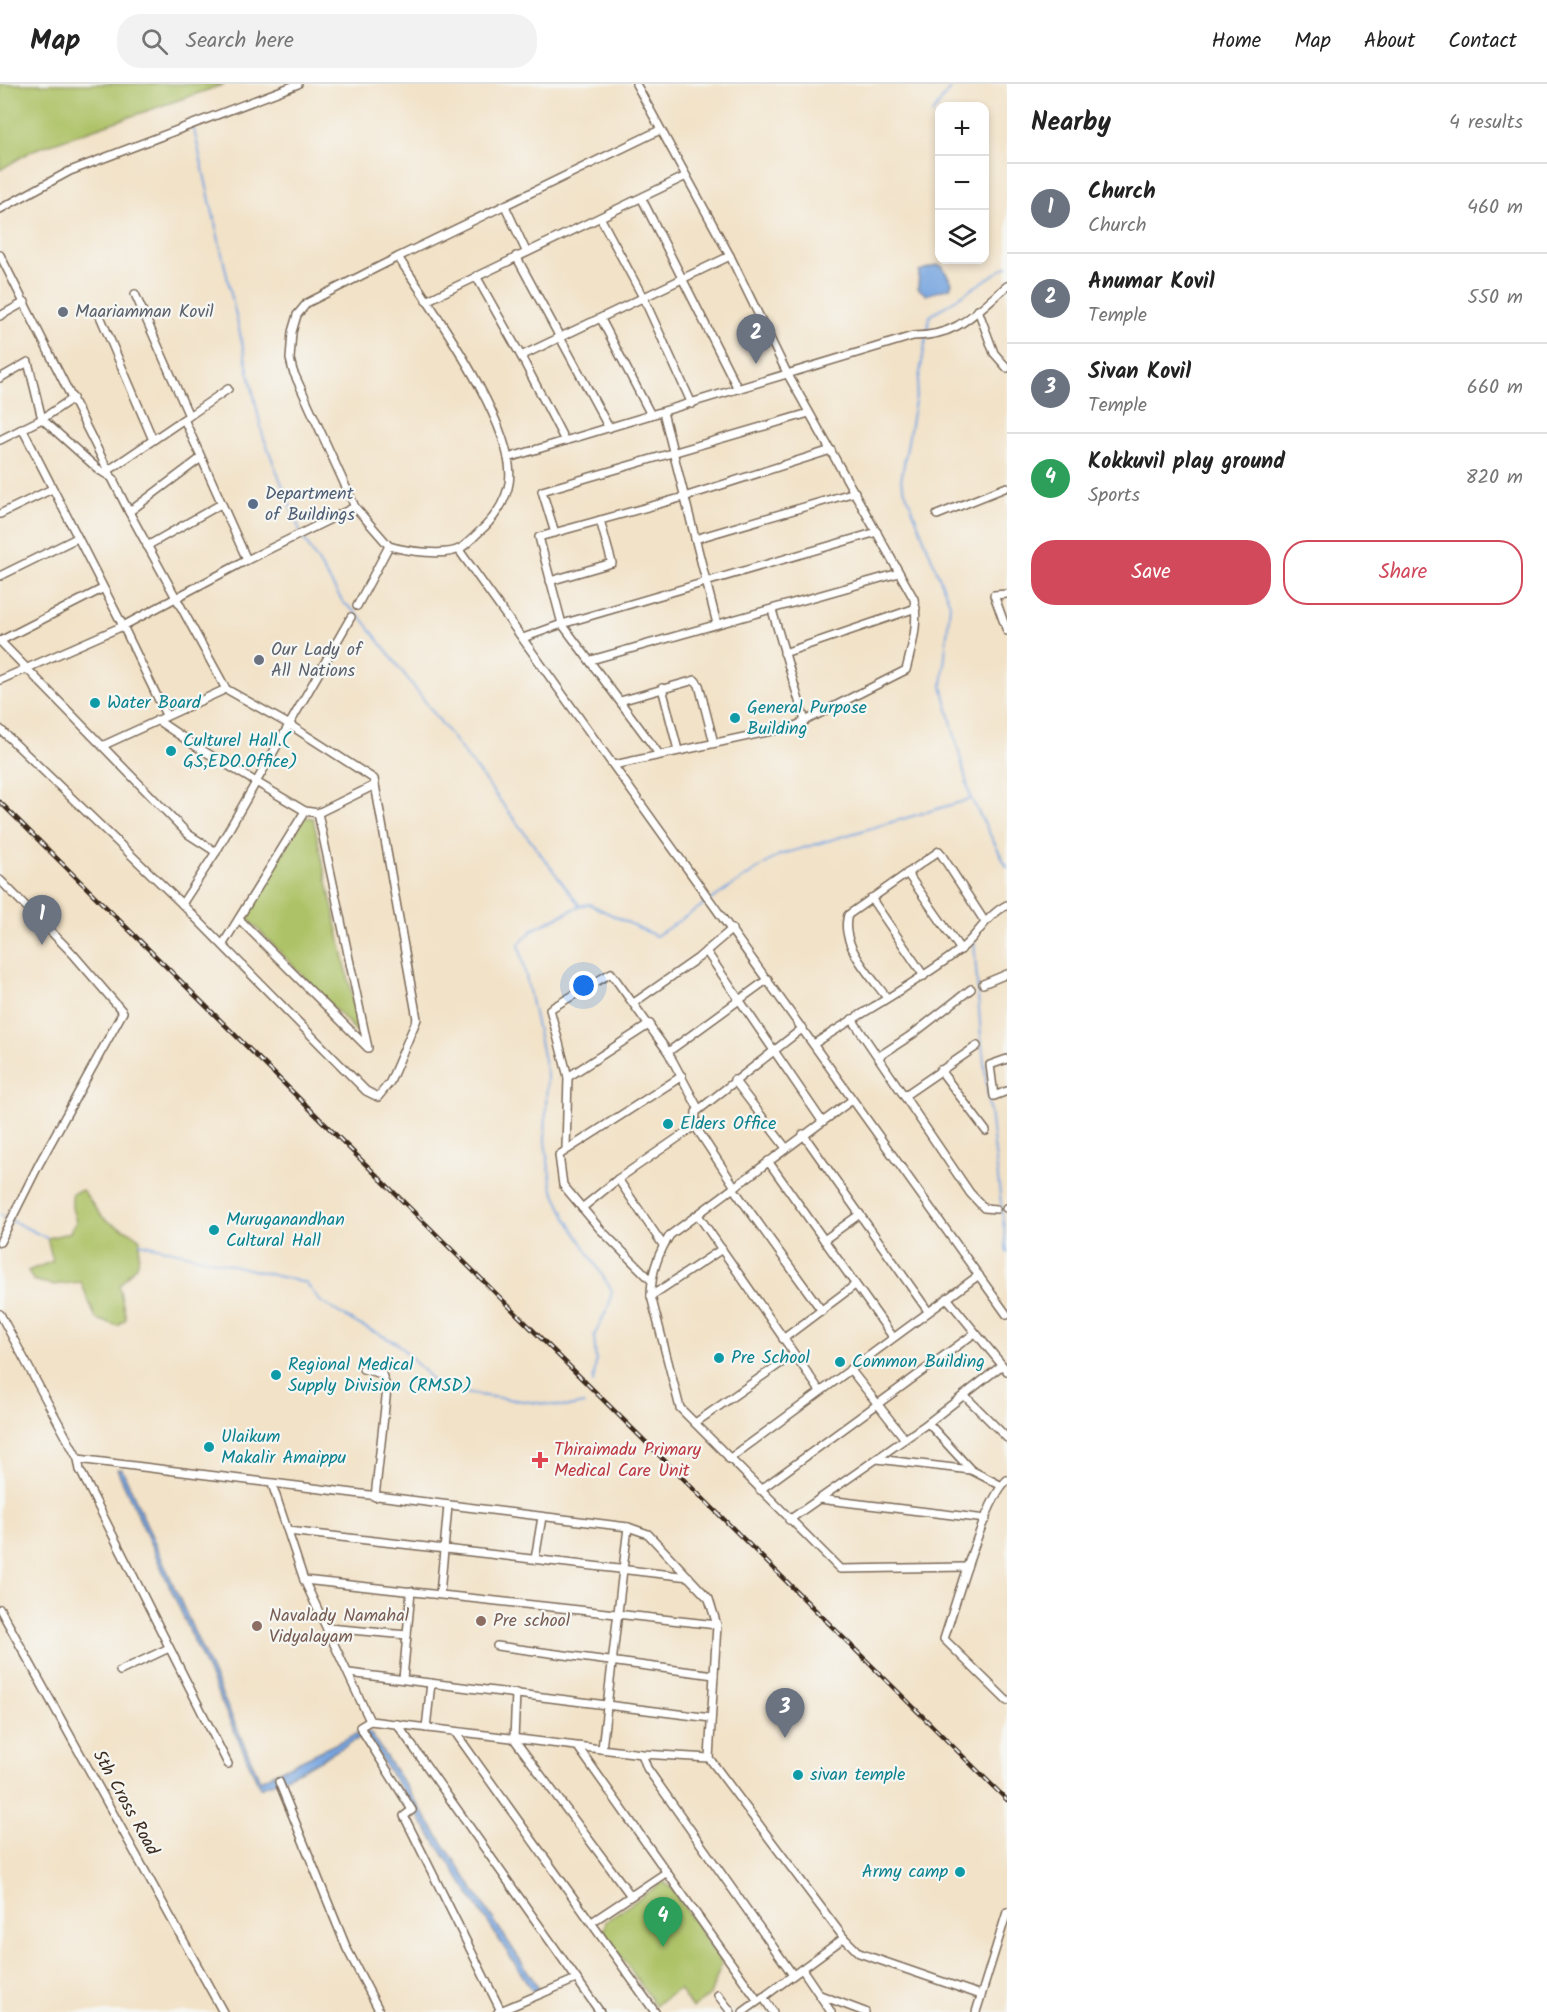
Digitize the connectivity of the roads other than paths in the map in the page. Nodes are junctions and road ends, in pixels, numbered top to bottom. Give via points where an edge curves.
1 (298, 84) edge
2 (636, 84) edge
3 (660, 130) junction
4 (686, 176) junction
5 (642, 199) junction
6 (505, 206) junction
7 (0, 208) edge
8 (601, 219) junction
9 (526, 251) junction
10 (0, 255) edge
11 (516, 256) junction
12 (730, 256) junction
13 (398, 257) junction
14 (476, 276) junction
15 (685, 280) junction
16 (1007, 286) edge
17 (135, 294) dead end
18 (644, 299) junction
19 (426, 301) junction
20 (25, 302) junction
21 (978, 310) junction
22 (0, 316) edge
23 (100, 316) dead end
24 (602, 319) junction
25 (561, 338) junction
26 (521, 356) junction
27 (1007, 368) edge
28 (787, 373) junction
29 (0, 378) edge
30 (228, 389) dead end
31 (738, 389) junction
32 (73, 398) junction
33 (693, 404) junction
34 (663, 412) junction
35 (809, 412) junction
36 (651, 415) junction
37 (42, 418) junction
38 (186, 418) junction
39 (22, 428) junction
40 (609, 428) junction
41 (0, 440) edge
42 (153, 440) junction
43 (565, 441) junction
44 (831, 450) junction
45 (673, 454) junction
46 (201, 458) junction
47 (508, 458) junction
48 (110, 470) junction
49 (114, 479) junction
50 (1007, 487) edge
51 (52, 489) junction
52 (855, 492) junction
53 (684, 497) junction
54 (221, 504) junction
55 (355, 507) junction
56 (129, 512) junction
57 (0, 514) edge
58 (937, 515) dead end
59 (600, 520) junction
60 (877, 532) junction
61 (555, 533) junction
62 (76, 538) junction
63 (695, 539) junction
64 (147, 546) junction
65 (389, 546) junction
66 (459, 550) junction
67 (247, 560) junction
68 (899, 573) junction
69 (0, 576) edge
70 (550, 580) junction
71 (705, 582) junction
72 (102, 589) junction
73 (1007, 594) edge
74 (176, 599) junction
75 (357, 606) dead end
76 (916, 608) junction
77 (772, 610) junction
78 (351, 617) dead end
79 (562, 624) junction
80 (717, 624) junction
81 (123, 626) junction
82 (1007, 631) edge
83 (523, 638) junction
84 (0, 641) edge
85 (784, 653) junction
86 (591, 660) junction
87 (27, 666) junction
88 (0, 680) edge
89 (662, 688) junction
90 (226, 689) junction
91 (620, 700) junction
92 (166, 715) junction
93 (157, 720) junction
94 (804, 721) junction
95 (290, 726) junction
96 (0, 729) edge
97 (714, 743) junction
98 (102, 746) junction
99 (678, 750) junction
100 (659, 754) junction
101 (614, 765) junction
102 (257, 782) junction
103 (375, 785) junction
104 (305, 811) junction
105 (318, 813) junction
106 (216, 852) junction
107 (907, 873) junction
108 (0, 880) edge
109 (871, 898) junction
110 (182, 904) junction
111 (1007, 905) edge
112 (239, 919) junction
113 (985, 922) junction
114 (732, 929) junction
115 (223, 944) junction
116 (961, 950) junction
117 (706, 951) junction
118 (1007, 974) edge
119 (924, 976) junction
120 (768, 979) junction
121 (983, 984) dead end
122 (971, 989) dead end
123 (888, 998) junction
124 (738, 1000) junction
125 (634, 1002) junction
126 (852, 1019) junction
127 (650, 1024) junction
128 (803, 1028) junction
129 (814, 1044) junction
130 (977, 1046) dead end
131 (774, 1051) junction
132 (668, 1052) junction
133 (878, 1058) junction
134 (1007, 1059) edge
135 (940, 1070) junction
136 (682, 1076) junction
137 (568, 1077) junction
138 (735, 1080) junction
139 (1007, 1091) edge
140 (904, 1096) junction
141 (852, 1100) junction
142 (698, 1108) junction
143 (822, 1121) junction
144 (695, 1126) junction
145 (986, 1131) dead end
146 (803, 1134) junction
147 (566, 1149) junction
148 (786, 1149) junction
149 (768, 1161) junction
150 (618, 1179) junction
151 (734, 1187) junction
152 (582, 1208) junction
153 (996, 1209) dead end
154 (860, 1214) junction
155 (698, 1215) junction
156 (824, 1240) junction
157 (0, 1242) edge
158 (663, 1245) junction
159 (722, 1249) junction
160 (979, 1275) junction
161 (651, 1280) junction
162 (855, 1285) junction
163 (651, 1296) junction
164 (947, 1298) junction
165 (822, 1311) junction
166 (928, 1311) junction
167 (0, 1314) edge
168 (1007, 1315) edge
169 (975, 1333) junction
170 (893, 1337) junction
171 (783, 1339) junction
172 (794, 1354) junction
173 (363, 1369) dead end
174 (850, 1369) junction
175 (1004, 1369) edge
176 (820, 1391) junction
177 (964, 1395) junction
178 (876, 1403) junction
179 (695, 1423) junction
180 (928, 1423) junction
181 (1007, 1438) edge
182 (905, 1439) junction
183 (78, 1459) junction
184 (729, 1459) junction
185 (877, 1459) junction
186 (971, 1470) junction
187 (1007, 1480) edge
188 (272, 1484) junction
189 (1000, 1485) junction
190 (760, 1490) junction
191 (375, 1497) junction
192 (819, 1499) junction
193 (448, 1506) junction
194 (542, 1517) junction
195 (986, 1519) junction
196 (789, 1520) junction
197 (628, 1527) junction
198 (288, 1531) junction
199 (444, 1549) junction
200 (535, 1559) junction
201 (967, 1567) junction
202 (624, 1571) junction
203 (689, 1577) junction
204 (304, 1580) junction
205 (411, 1591) junction
206 (440, 1594) junction
207 (0, 1609) edge
208 (618, 1616) junction
209 (717, 1625) junction
210 (328, 1628) junction
211 (407, 1635) junction
212 (497, 1646) dead end
213 (170, 1648) junction
214 (614, 1660) junction
215 (120, 1671) dead end
216 (348, 1673) junction
217 (714, 1675) junction
218 (403, 1679) junction
219 (431, 1683) junction
220 (516, 1693) junction
221 (1007, 1701) edge
222 (608, 1704) junction
223 (711, 1718) junction
224 (370, 1721) junction
225 (398, 1724) junction
226 (426, 1728) junction
227 (456, 1732) junction
228 (514, 1739) junction
229 (578, 1747) junction
230 (602, 1749) junction
231 (642, 1754) junction
232 (709, 1758) junction
233 (228, 1764) dead end
234 (279, 1782) dead end
235 (667, 1872) junction
236 (631, 1896) junction
237 (1007, 1912) edge
238 (592, 1922) junction
239 (844, 1938) junction
240 (802, 1969) junction
241 (793, 1975) junction
242 (576, 1979) junction
243 (718, 1995) dead end
244 (820, 1995) junction
245 (981, 1995) junction
246 (760, 1999) junction
247 (499, 2011) edge
248 (861, 2011) edge
249 (224, 2012) edge
250 (380, 2012) edge
251 (600, 2012) edge
252 (656, 2012) edge
253 (731, 2012) edge
254 (743, 2012) edge
255 (773, 2012) edge
256 (831, 2012) edge
257 (976, 2012) edge

1 - 7 street via 70,171
2 - 3 street
3 - 4 street
3 - 6 street
4 - 5 street
4 - 12 street
5 - 8 street
5 - 15 street
6 - 9 street
6 - 13 street
8 - 9 street
8 - 18 street
9 - 11 street
10 - 20 street
11 - 14 street
11 - 25 street
12 - 15 street
12 - 28 street
13 - 19 street
13 - 55 street via 307,303 297,315 292,332 293,371
14 - 19 street
14 - 26 street
15 - 18 street
15 - 31 street
16 - 21 street
17 - 38 street
18 - 24 street
18 - 33 street
19 - 47 street via 486,400
20 - 22 street
20 - 32 street
21 - 27 street via 994,353
21 - 28 street via 959,327 936,336 914,336
23 - 42 street
24 - 25 street
24 - 36 street
25 - 26 street
25 - 40 street
26 - 43 street
28 - 31 street
28 - 35 street
29 - 37 street via 28,363
30 - 38 street
31 - 33 street
32 - 37 street
32 - 48 street
33 - 34 street
34 - 36 street
34 - 45 street
35 - 44 street
35 - 45 street
36 - 40 street
37 - 39 street
37 - 49 street
38 - 42 street
38 - 46 street
39 - 41 street
39 - 51 street
40 - 43 street
42 - 48 street
43 - 47 street
44 - 52 street
44 - 53 street
45 - 53 street
45 - 61 street via 542,491
46 - 54 street
46 - 56 street
47 - 66 street via 508,488 492,521
48 - 49 street
49 - 56 street
50 - 58 street
51 - 57 street
51 - 62 street
52 - 60 street
52 - 63 street
53 - 59 street
53 - 63 street
54 - 64 street
54 - 67 street
55 - 65 street
55 - 67 street
56 - 64 street
59 - 61 street
59 - 70 street via 612,563
60 - 68 street
60 - 71 street
61 - 70 street via 539,537
62 - 69 street
62 - 72 street
63 - 71 street
64 - 74 street
65 - 66 street via 432,552
65 - 75 street
66 - 83 street
67 - 74 street
68 - 76 street
68 - 77 street
70 - 79 street
71 - 79 street
71 - 80 street
72 - 81 street
72 - 84 street
73 - 82 street via 994,595
74 - 81 street
74 - 90 street
76 - 85 street
76 - 94 street via 914,641 906,670
77 - 80 street
77 - 85 street
78 - 95 street
79 - 83 street
79 - 86 street
80 - 86 street
81 - 87 street
81 - 92 street
83 - 101 street
84 - 87 street
85 - 94 street
86 - 91 street
87 - 88 street
87 - 98 street
89 - 91 street
89 - 97 street via 694,680 699,685
89 - 99 street
90 - 92 street
90 - 95 street
91 - 100 street
92 - 93 street
93 - 98 street
93 - 102 street
94 - 97 street
95 - 102 street
95 - 103 street via 374,779
96 - 110 street
97 - 99 street
98 - 106 street via 188,834
99 - 100 street
100 - 101 street
101 - 114 street
102 - 104 street
102 - 106 street
103 - 105 street
103 - 115 street via 417,1019 390,1082 378,1097 366,1091
104 - 105 street
104 - 112 street
105 - 112 street via 368,1048
106 - 110 street
107 - 109 street
107 - 113 street via 939,851
107 - 116 street
108 - 157 street via 123,1012
109 - 119 street
109 - 123 street via 848,915 846,924 859,960
110 - 115 street
111 - 113 street
112 - 115 street
113 - 116 street
114 - 117 street
114 - 120 street
116 - 119 street
117 - 124 street
117 - 125 street
118 - 121 street
119 - 123 street
120 - 124 street
120 - 128 street
122 - 133 street
123 - 126 street
124 - 131 street
124 - 132 street
125 - 127 street
125 - 137 street via 611,973 550,1009
126 - 129 street
126 - 133 street
127 - 132 street
127 - 137 street
128 - 129 street
128 - 131 street
129 - 141 street
130 - 135 street
131 - 138 street
131 - 143 street
132 - 136 street
133 - 140 street
134 - 139 street via 990,1065 994,1096
135 - 140 street
135 - 145 street
136 - 142 street
136 - 147 street
137 - 147 street
138 - 142 street
138 - 148 street
140 - 153 street via 970,1193 984,1208
141 - 143 street
141 - 160 street
142 - 144 street
143 - 146 street
144 - 150 street
144 - 151 street
146 - 148 street
146 - 154 street
147 - 152 street via 559,1155 563,1185
148 - 149 street
149 - 151 street
149 - 156 street
150 - 152 street
150 - 158 street
151 - 155 street
151 - 165 street
152 - 161 street
154 - 156 street
154 - 166 street
155 - 158 street via 670,1235
155 - 159 street
156 - 162 street
158 - 161 street
159 - 163 street
159 - 171 street
160 - 164 street
160 - 168 street
161 - 163 street
162 - 165 street
162 - 170 street
163 - 179 street via 681,1408
164 - 166 street
164 - 169 street
165 - 171 street
166 - 170 street
167 - 183 street
169 - 175 street
169 - 178 street
170 - 174 street
171 - 172 street
172 - 176 street
172 - 179 street
173 - 191 street via 381,1374 387,1389
174 - 176 street
174 - 178 street
175 - 177 street
176 - 184 street
177 - 180 street
177 - 181 street
178 - 182 street
178 - 190 street
179 - 184 street
180 - 182 street
180 - 186 street
182 - 185 street
183 - 188 street
183 - 213 street via 80,1470
184 - 190 street
185 - 186 street
185 - 192 street
186 - 189 street
187 - 189 street
188 - 191 street
188 - 198 street
189 - 195 street
190 - 196 street
191 - 193 street
192 - 195 street
192 - 196 street
193 - 194 street
193 - 199 street
194 - 197 street
194 - 200 street
195 - 201 street
196 - 201 street via 840,1569
197 - 202 street
197 - 203 street via 648,1534
198 - 199 street
198 - 204 street
199 - 200 street
199 - 206 street
200 - 202 street
201 - 221 street via 944,1639
202 - 203 street
202 - 208 street
203 - 209 street via 710,1599
204 - 205 street
204 - 210 street
205 - 206 street
205 - 211 street
206 - 208 street
207 - 249 street, 5th Cross Road
208 - 209 street
208 - 214 street
209 - 217 street
210 - 211 street
210 - 216 street
211 - 218 street
212 - 214 street
213 - 215 street
213 - 233 street
214 - 217 street
214 - 222 street
216 - 218 street
216 - 224 street
217 - 223 street
218 - 219 street
219 - 220 street
219 - 226 street
220 - 222 street
220 - 228 street
222 - 223 street
222 - 230 street
223 - 232 street
224 - 225 street
224 - 247 street via 360,1727 412,1810 404,1816
225 - 226 street
225 - 242 street
226 - 227 street
227 - 228 street
227 - 238 street
228 - 229 street
228 - 236 street
229 - 230 street
229 - 235 street
230 - 231 street
231 - 232 street
231 - 241 street via 647,1768
232 - 239 street
234 - 250 street via 347,1949
235 - 236 street
235 - 246 street
236 - 238 street
237 - 245 street
238 - 252 street
239 - 240 street
239 - 245 street via 859,1953
240 - 241 street
240 - 244 street
241 - 246 street
242 - 247 street
242 - 251 street
243 - 253 street
244 - 248 street
244 - 256 street
245 - 257 street
246 - 254 street
246 - 255 street

